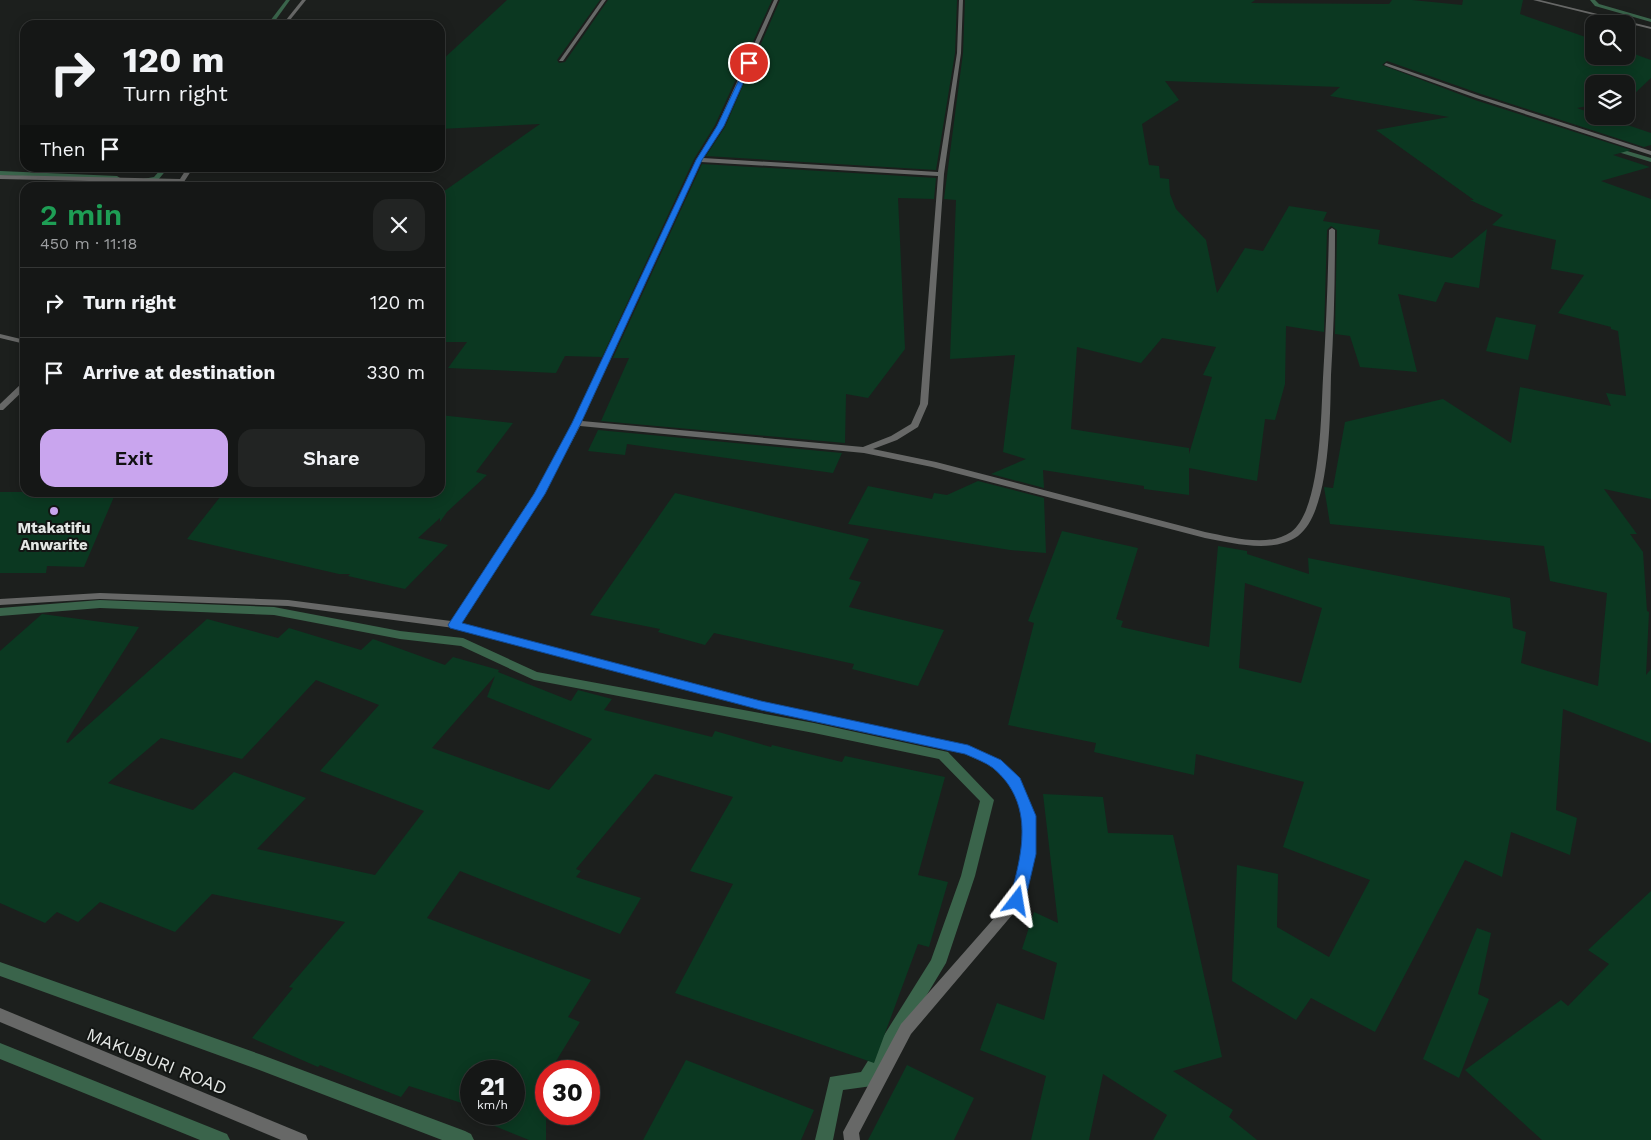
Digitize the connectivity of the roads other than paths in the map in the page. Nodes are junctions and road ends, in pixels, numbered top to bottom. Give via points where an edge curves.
1 (304, 0) edge
2 (604, 0) edge
3 (776, 0) edge
4 (961, 0) edge
5 (1535, 0) edge
6 (288, 20) edge
7 (1651, 28) edge
8 (561, 60) dead end
9 (1386, 64) dead end
10 (1651, 153) edge
11 (699, 160) junction
12 (941, 174) junction
13 (0, 176) edge
14 (126, 182) edge
15 (1332, 230) dead end
16 (0, 336) edge
17 (20, 341) edge
18 (20, 390) edge
19 (0, 408) edge
20 (576, 423) junction
21 (864, 450) junction
22 (0, 602) edge
23 (454, 625) junction
24 (0, 1015) edge
25 (300, 1140) edge
26 (852, 1140) edge

1 - 6 street
2 - 8 street
3 - 11 street via 720,126
4 - 12 street via 959,53
5 - 7 street
9 - 10 street
11 - 12 street
11 - 20 street
12 - 21 street via 924,404 915,424 894,438
13 - 14 street
15 - 21 street via 1326,416 1320,470 1306,521 1293,534 1272,542 1205,535 934,464
16 - 17 street
18 - 19 street
20 - 21 street
20 - 23 street via 539,494
22 - 23 street via 100,596 288,603
23 - 26 street via 761,705 968,750 996,763 1015,782 1029,816 1029,854 1017,901 906,1029 851,1132
24 - 25 street, MAKUBURI ROAD

